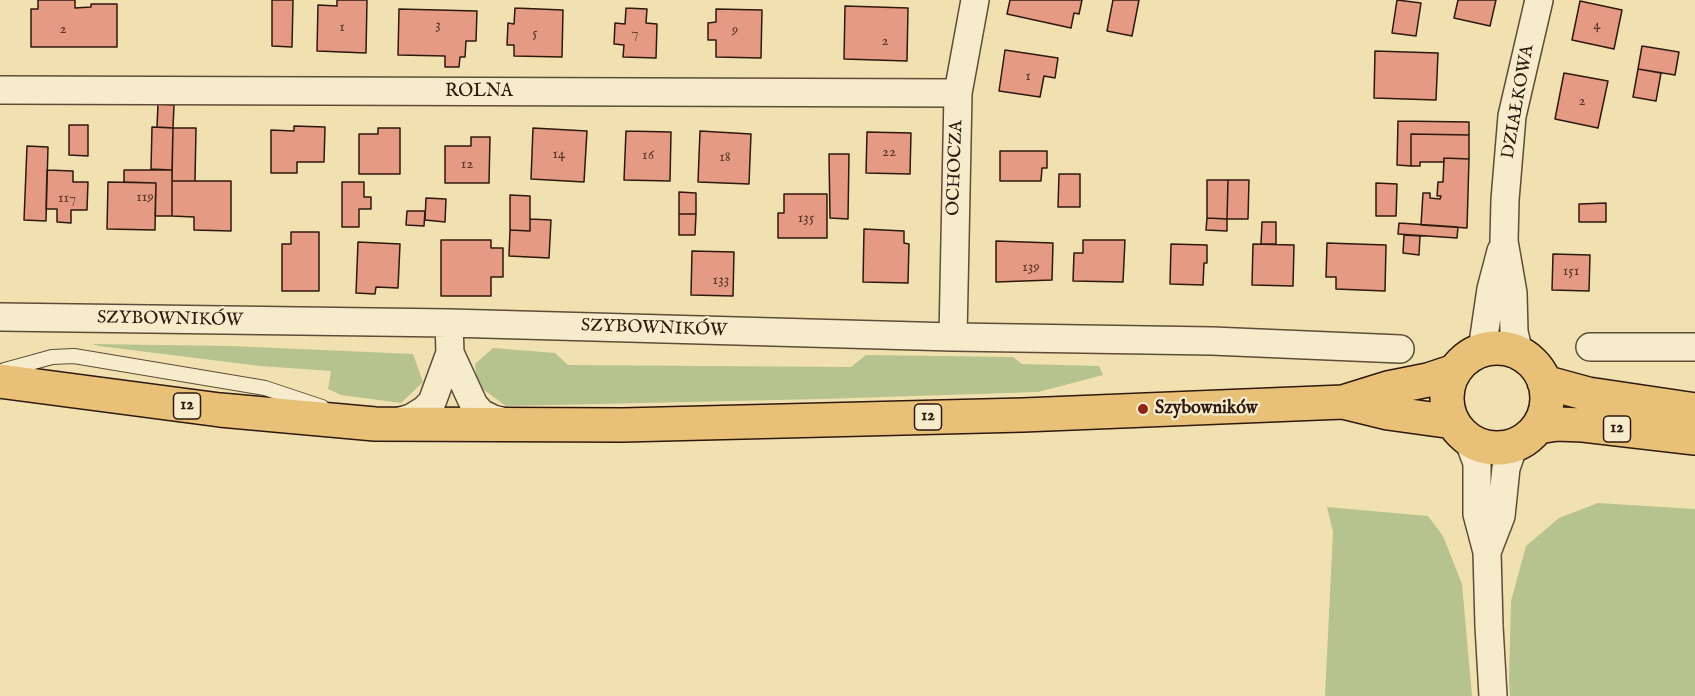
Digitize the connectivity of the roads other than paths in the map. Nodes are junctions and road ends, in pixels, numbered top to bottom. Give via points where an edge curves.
1 (975, 0) edge
2 (1539, 0) edge
3 (0, 90) edge
4 (958, 93) junction
5 (1504, 242) junction
6 (0, 317) edge
7 (449, 323) junction
8 (953, 337) junction
9 (1590, 347) dead end
10 (1695, 347) edge
11 (1400, 349) dead end
12 (1482, 350) junction
13 (450, 353) junction
14 (1519, 353) junction
15 (0, 371) edge
16 (1455, 371) junction
17 (0, 381) edge
18 (1544, 382) junction
19 (1342, 402) junction
20 (1695, 410) edge
21 (381, 424) junction
22 (514, 424) junction
23 (1460, 430) junction
24 (1526, 436) junction
25 (1695, 438) edge
26 (1487, 552) junction
27 (1493, 696) edge

1 - 4 street, OCHOCZA
2 - 5 street, DZIAŁKOWA via 1512,116
3 - 4 street, ROLNA
4 - 8 street, OCHOCZA
5 - 12 street, DZIAŁKOWA via 1491,289
5 - 14 street, DZIAŁKOWA
6 - 7 street, SZYBOWNIKÓW
7 - 8 street, SZYBOWNIKÓW
7 - 13 street
8 - 11 street, SZYBOWNIKÓW
9 - 10 street
12 - 14 main road
12 - 16 main road, 12
13 - 21 street via 432,402 411,418
13 - 22 street via 481,413
14 - 18 main road via 1539,370
15 - 21 lane via 52,357 74,356 266,388
16 - 19 main road, 12
16 - 23 main road via 1447,395 1448,408
17 - 21 main road, 12 via 220,410
18 - 20 main road, 12 via 1588,394
18 - 24 main road via 1546,405
19 - 22 main road, 12 via 1023,415
19 - 23 main road, 12
21 - 22 main road, 12
23 - 24 main road, 12 via 1482,446 1497,448
23 - 26 street via 1477,463 1477,514
24 - 25 main road, 12 via 1557,424
24 - 26 street via 1506,468 1501,516
26 - 27 street

